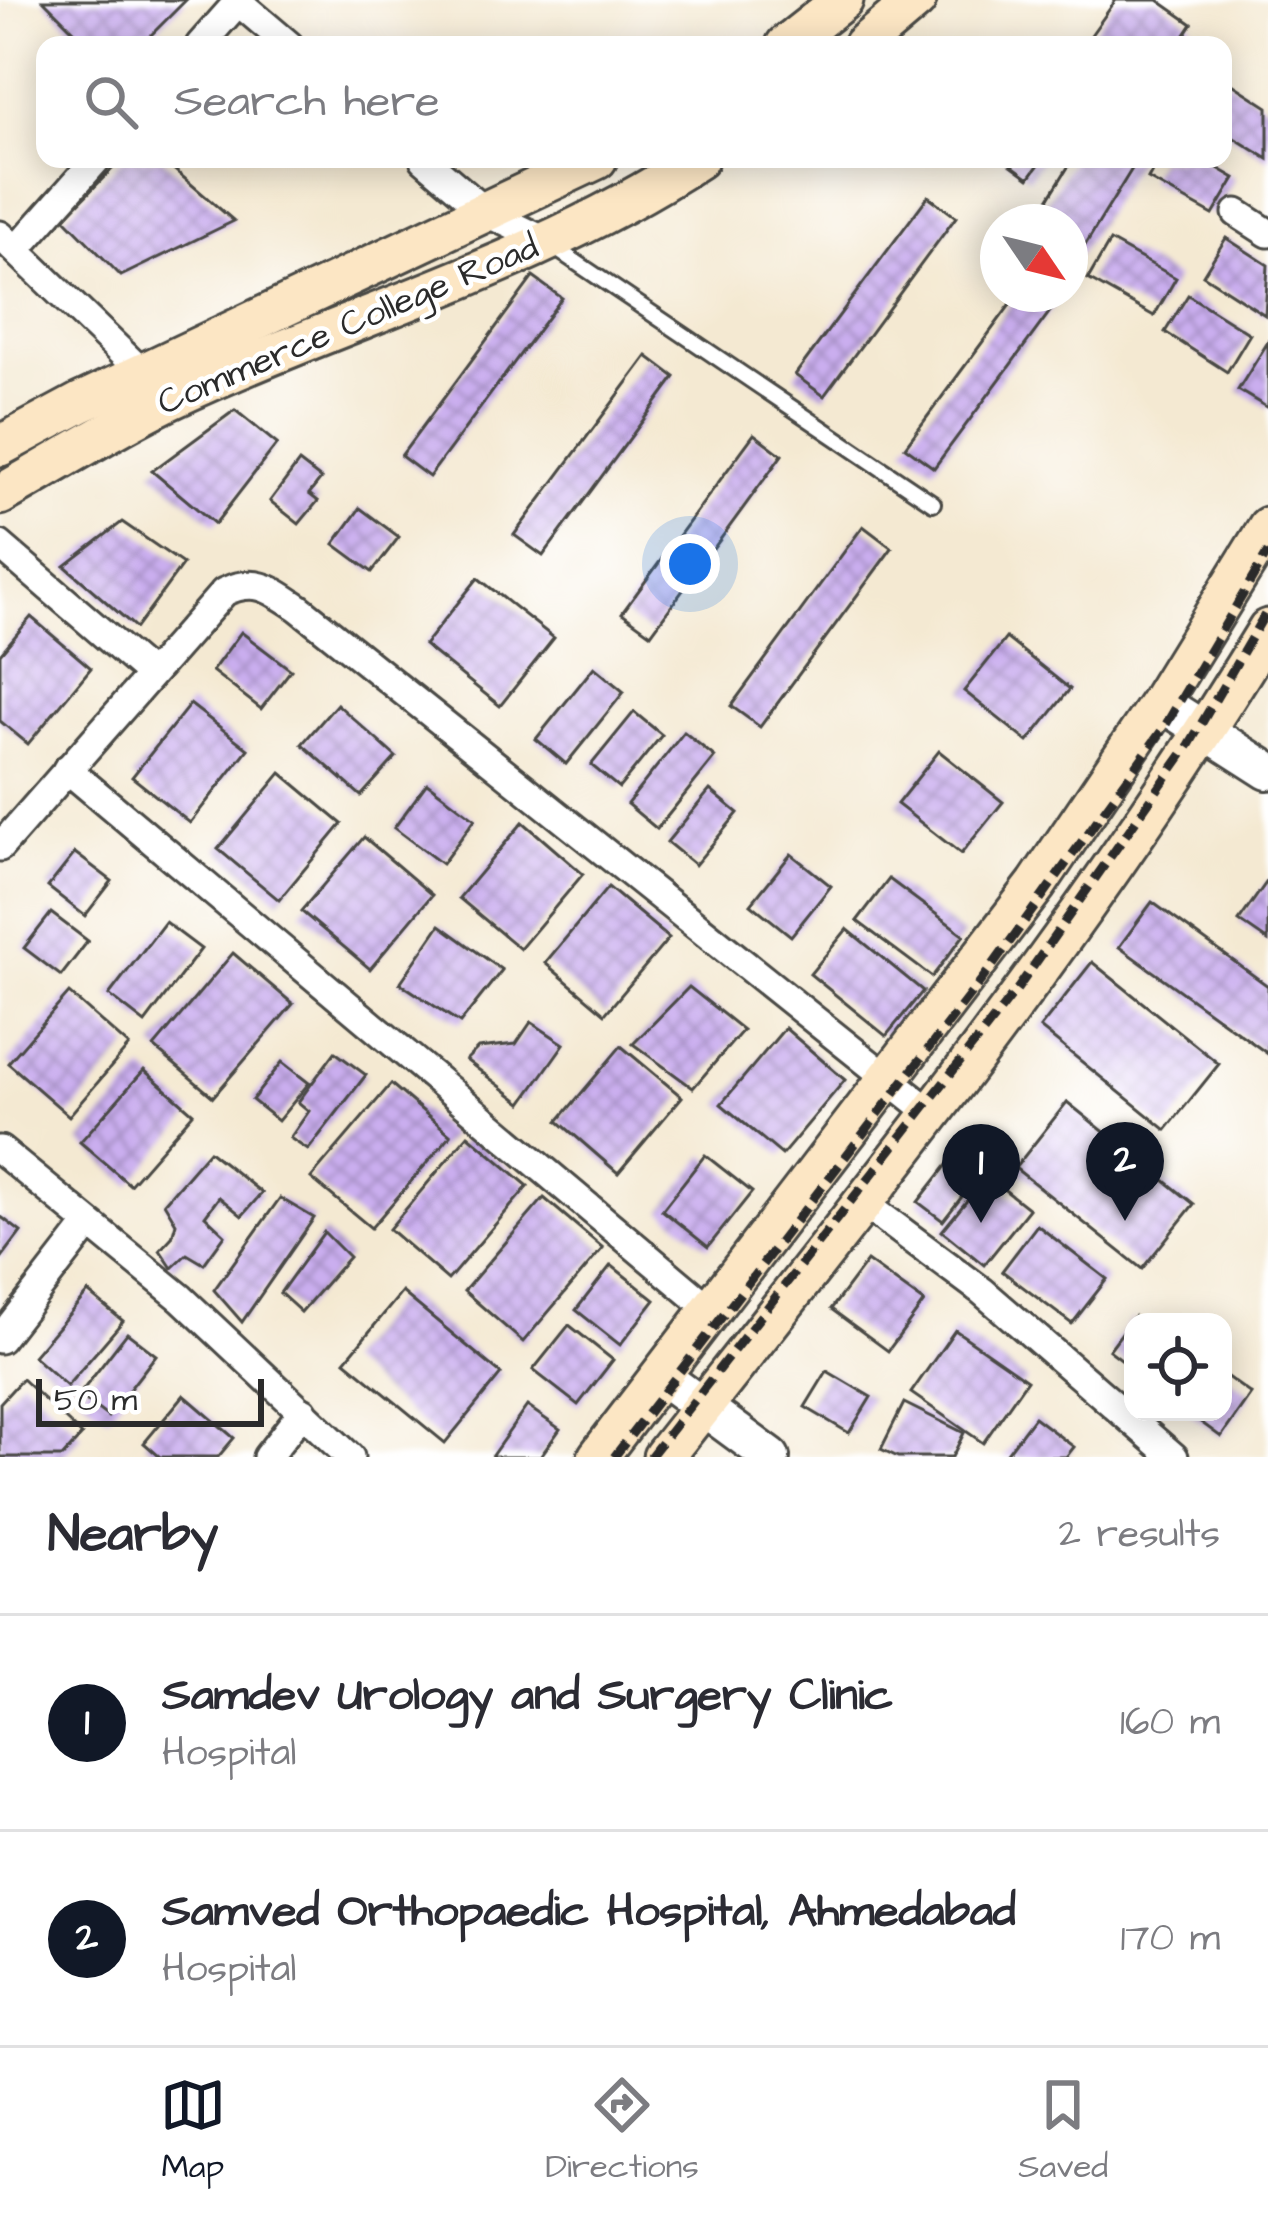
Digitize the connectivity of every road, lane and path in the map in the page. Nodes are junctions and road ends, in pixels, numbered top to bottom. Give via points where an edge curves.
1 (916, 0) edge
2 (237, 1) edge
3 (831, 4) edge
4 (208, 36) edge
5 (278, 36) edge
6 (796, 36) edge
7 (874, 36) edge
8 (87, 168) edge
9 (434, 168) edge
10 (579, 168) edge
11 (684, 168) edge
12 (487, 213) junction
13 (1237, 213) dead end
14 (1268, 232) edge
15 (545, 241) junction
16 (8, 242) edge
17 (156, 387) junction
18 (0, 446) edge
19 (0, 495) edge
20 (933, 502) dead end
21 (1268, 527) edge
22 (0, 544) edge
23 (1268, 628) edge
24 (150, 674) junction
25 (1160, 703) junction
26 (1205, 730) junction
27 (67, 769) junction
28 (1268, 771) edge
29 (0, 847) edge
30 (889, 1079) junction
31 (931, 1113) junction
32 (0, 1150) edge
33 (861, 1201) junction
34 (89, 1223) junction
35 (712, 1311) junction
36 (0, 1340) edge
37 (661, 1376) junction
38 (701, 1409) junction
39 (303, 1411) junction
40 (267, 1457) edge
41 (350, 1457) edge
42 (598, 1457) edge
43 (663, 1457) edge
44 (771, 1457) edge
45 (1174, 1457) edge

1 - 7 main road
2 - 4 street
2 - 5 street
3 - 6 main road
8 - 16 street
9 - 12 street
10 - 12 main road, Commerce College Road
11 - 15 main road, Commerce College Road
12 - 15 street
12 - 17 main road, Commerce College Road
13 - 14 street
15 - 17 main road, Commerce College Road
15 - 20 lane
16 - 17 street
17 - 18 main road, Commerce College Road
17 - 19 main road, Commerce College Road
21 - 25 main road
22 - 24 street
23 - 26 main road
24 - 27 street
24 - 30 street via 224,592 244,583 277,594
25 - 26 street
25 - 30 main road via 1037,884
26 - 28 street
26 - 31 main road
27 - 29 street
27 - 35 street
30 - 31 street
30 - 35 main road
31 - 33 main road
32 - 34 street
33 - 38 main road
33 - 45 street via 982,1291
34 - 36 street
34 - 39 street
35 - 37 main road
37 - 38 street
37 - 42 main road
38 - 43 main road
38 - 44 street
39 - 40 street
39 - 41 street

